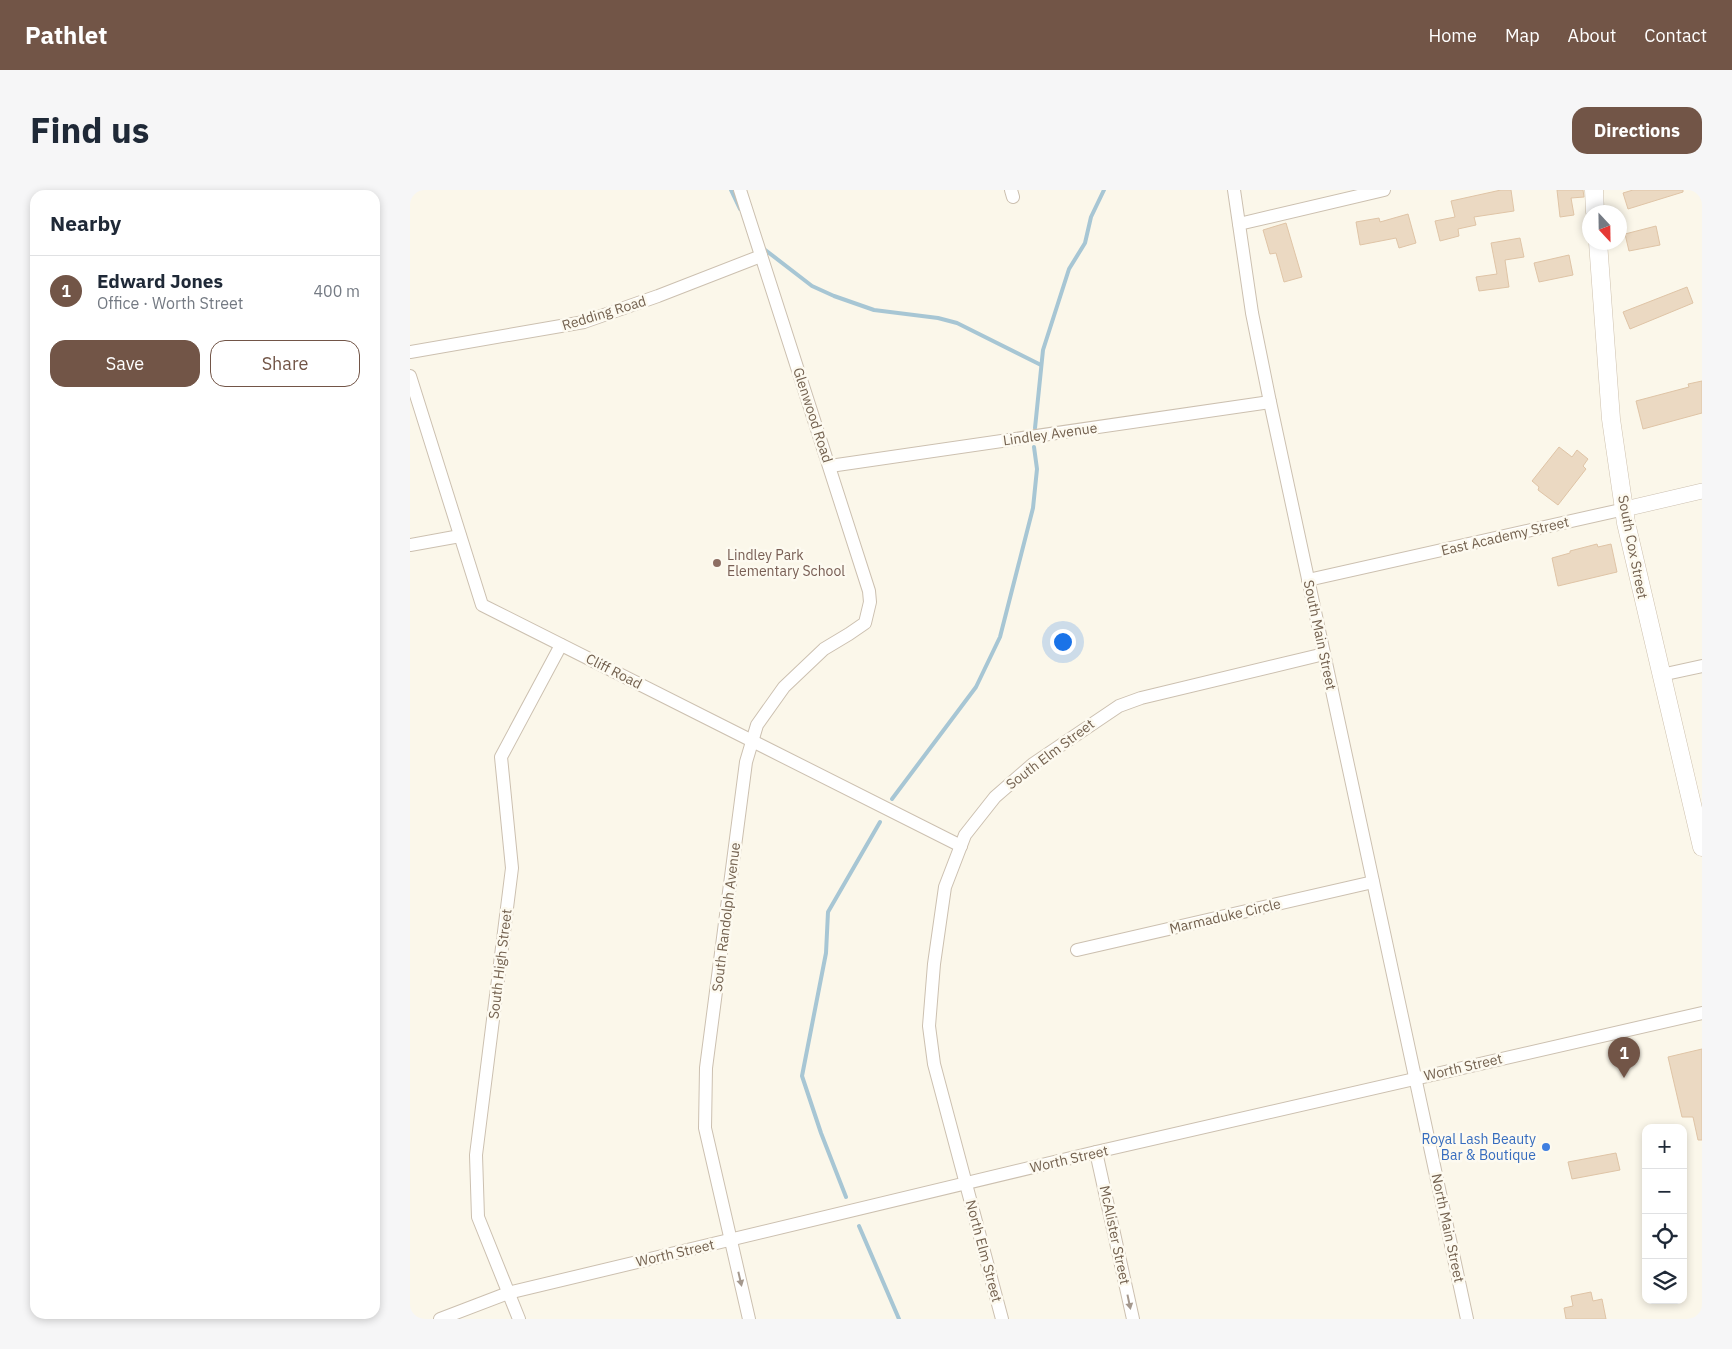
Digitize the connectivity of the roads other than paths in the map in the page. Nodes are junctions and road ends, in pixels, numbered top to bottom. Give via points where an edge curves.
1 (740, 190) edge
2 (1234, 190) edge
3 (1384, 190) edge
4 (1594, 190) edge
5 (1595, 205) edge
6 (1239, 224) junction
7 (1599, 250) edge
8 (761, 256) junction
9 (410, 352) edge
10 (410, 376) edge
11 (1270, 402) junction
12 (830, 466) junction
13 (1702, 491) edge
14 (1625, 509) junction
15 (460, 536) junction
16 (410, 545) edge
17 (1308, 580) junction
18 (850, 634) joint
19 (561, 645) junction
20 (1324, 654) junction
21 (1702, 666) edge
22 (1661, 675) junction
23 (752, 741) junction
24 (1696, 799) edge
25 (960, 846) junction
26 (1702, 847) edge
27 (1372, 882) junction
28 (1077, 950) dead end
29 (1702, 1013) edge
30 (1415, 1078) junction
31 (1096, 1152) junction
32 (967, 1183) junction
33 (731, 1239) junction
34 (508, 1293) junction
35 (440, 1319) edge
36 (519, 1319) edge
37 (749, 1319) edge
38 (1002, 1319) edge
39 (1133, 1319) edge
40 (1467, 1319) edge

1 - 8 street, Glenwood Road
2 - 6 street, South Main Street
3 - 6 street
4 - 5 main road
6 - 11 street, South Main Street
7 - 14 main road, South Cox Street via 1611,419
8 - 9 street, Redding Road via 584,322
8 - 12 street, Glenwood Road
10 - 15 street, Cliff Road
11 - 12 street, Lindley Avenue
11 - 17 street, South Main Street
12 - 18 street, Glenwood Road via 869,591 865,623
13 - 14 street, East Academy Street
14 - 17 street, East Academy Street
14 - 22 main road, South Cox Street
15 - 16 street
15 - 19 street, Cliff Road via 482,605
17 - 20 street, South Main Street
18 - 23 street, South Randolph Avenue via 824,649 784,687 757,725
19 - 23 street, Cliff Road
19 - 34 street, South High Street via 501,757 512,868 476,1154 478,1217
20 - 25 street, South Elm Street via 1119,706 1033,764 995,796
20 - 27 street, South Main Street
21 - 22 street
22 - 24 main road, South Cox Street
23 - 25 street, Cliff Road
23 - 33 street, South Randolph Avenue via 746,762 706,1068 705,1128
24 - 26 main road, South Cox Street
25 - 32 street, South Elm Street via 945,887 929,1026 934,1064
27 - 28 street, Marmaduke Circle
27 - 30 street, South Main Street
29 - 30 street, Worth Street
30 - 31 street, Worth Street
30 - 40 street, North Main Street
31 - 32 street, Worth Street
31 -> 39 street, McAlister Street
32 - 33 street, Worth Street
32 - 38 street, North Elm Street
33 - 34 street, Worth Street
33 -> 37 street, South Randolph Avenue
34 - 35 street, Worth Street
34 - 36 street, South High Street

